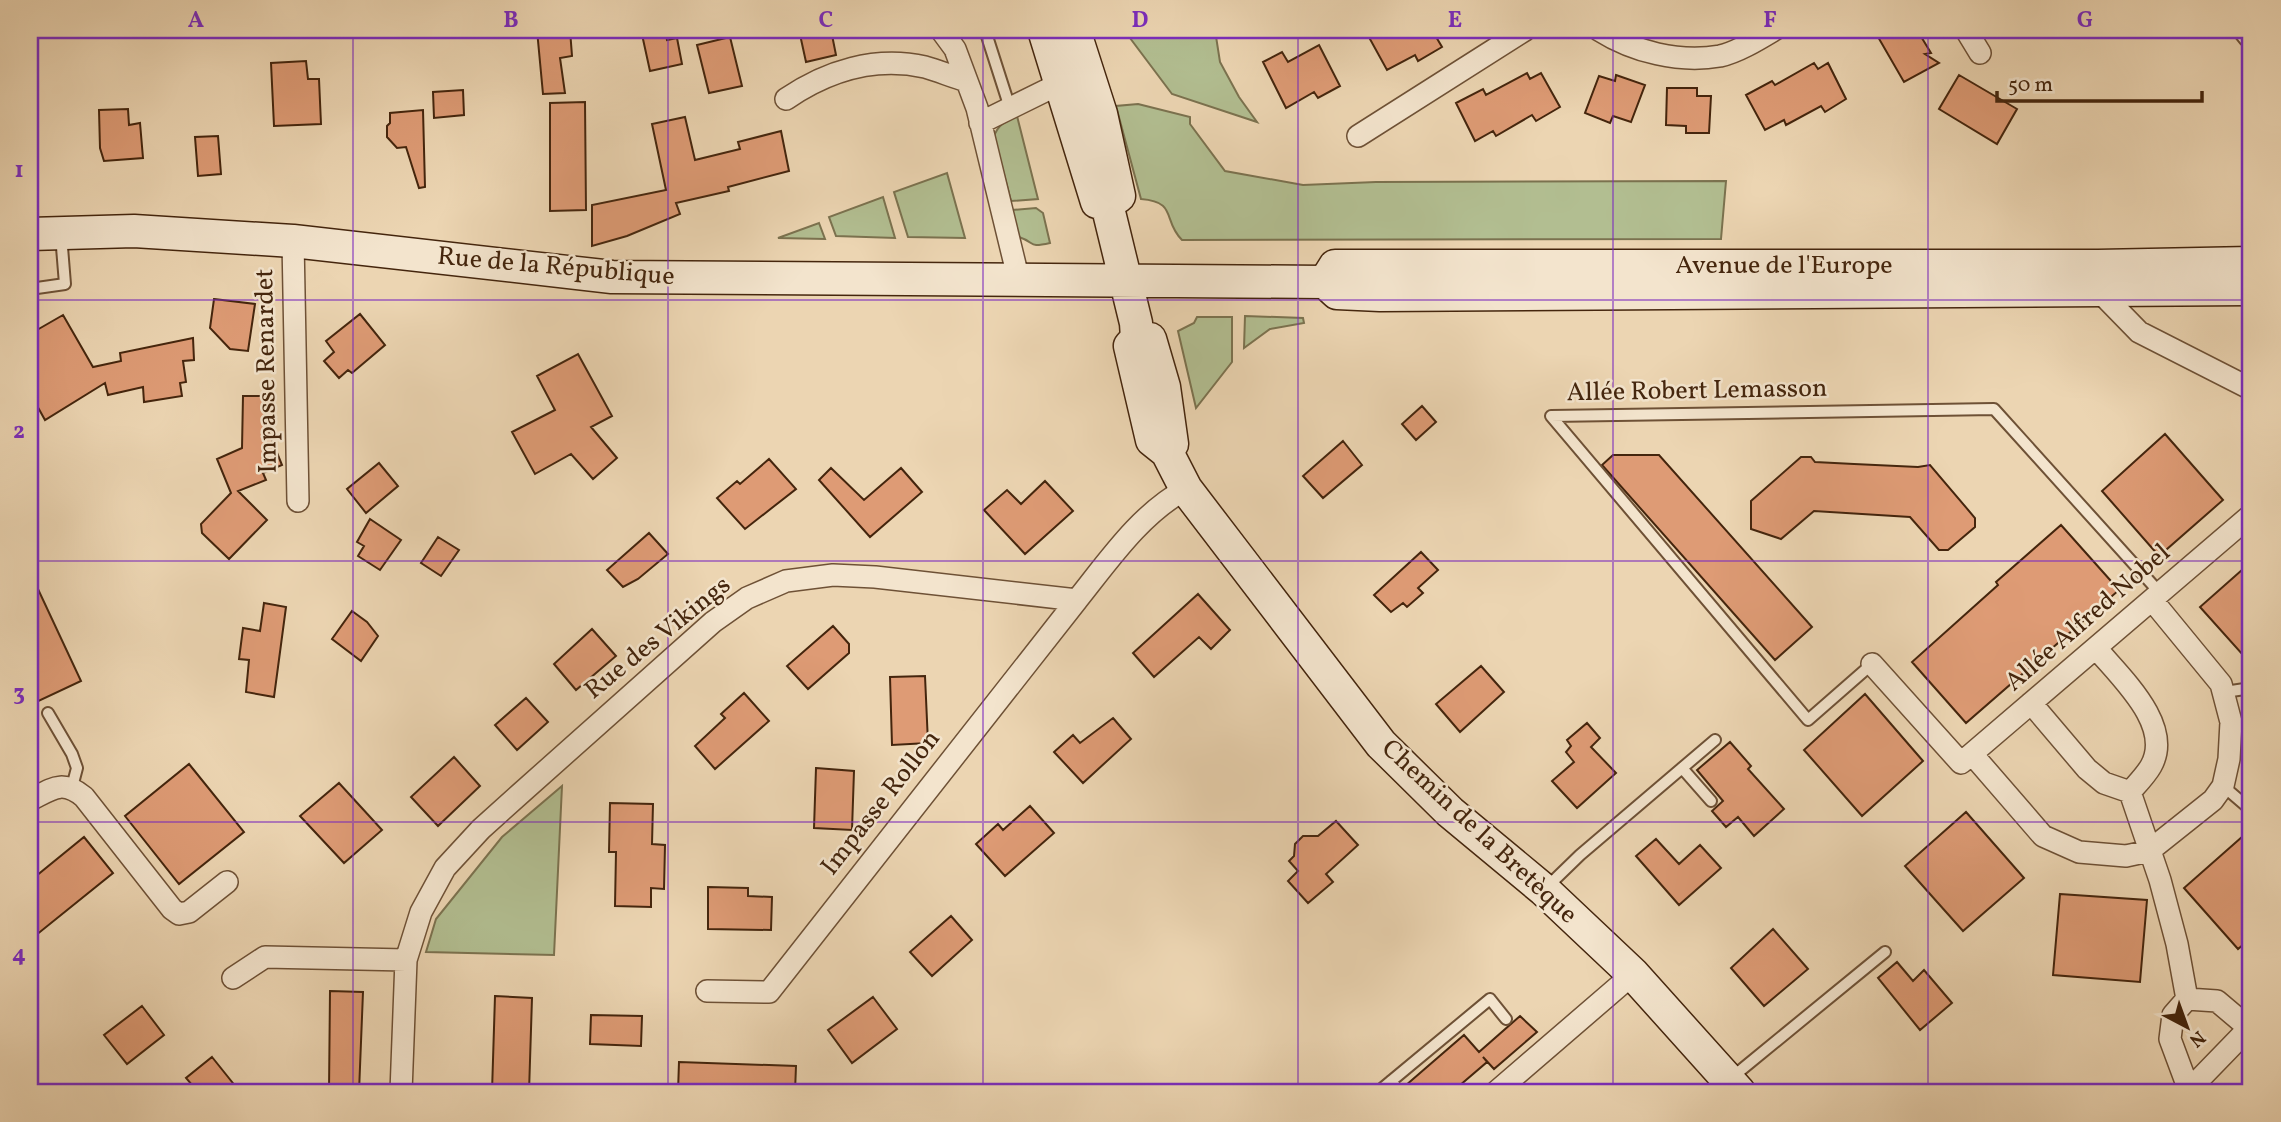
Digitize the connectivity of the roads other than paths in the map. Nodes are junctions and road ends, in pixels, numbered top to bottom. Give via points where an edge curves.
1 (942, 30) edge
2 (985, 30) edge
3 (1044, 30) edge
4 (1074, 30) edge
5 (1525, 30) edge
6 (1599, 30) edge
7 (1774, 30) edge
8 (1966, 30) edge
9 (2237, 30) edge
10 (2251, 44) edge
11 (1980, 54) dead end
12 (967, 81) junction
13 (1061, 83) junction
14 (786, 99) dead end
15 (1010, 108) junction
16 (980, 123) junction
17 (1358, 136) dead end
18 (1107, 204) junction
19 (45, 234) edge
20 (293, 241) junction
21 (2251, 263) edge
22 (1019, 281) junction
23 (1126, 282) junction
24 (1325, 282) junction
25 (30, 289) edge
26 (2251, 289) edge
27 (2099, 291) junction
28 (2251, 389) edge
29 (1186, 489) junction
30 (298, 501) dead end
31 (2251, 515) edge
32 (2156, 597) junction
33 (1076, 600) junction
34 (2096, 648) junction
35 (1872, 664) joint
36 (2251, 688) edge
37 (2225, 692) junction
38 (2031, 704) junction
39 (48, 713) dead end
40 (1715, 740) dead end
41 (1967, 759) junction
42 (1682, 768) junction
43 (2223, 786) junction
44 (72, 787) junction
45 (2130, 792) junction
46 (30, 800) edge
47 (1711, 801) dead end
48 (2251, 810) edge
49 (2149, 851) junction
50 (227, 882) dead end
51 (1544, 890) junction
52 (1885, 952) dead end
53 (406, 960) junction
54 (1633, 974) junction
55 (233, 978) dead end
56 (707, 991) dead end
57 (2187, 999) junction
58 (1506, 1019) dead end
59 (2250, 1027) edge
60 (1391, 1081) junction
61 (1733, 1086) edge
62 (2188, 1091) edge
63 (401, 1092) edge
64 (1378, 1092) edge
65 (1400, 1092) edge
66 (1496, 1092) edge

1 - 12 street
2 - 15 lane
3 - 13 main road
4 - 18 main road via 1101,114 1119,196
5 - 17 street
6 - 7 street via 1656,55 1689,59 1723,55
8 - 11 street
9 - 10 lane
12 - 14 street via 925,67 876,63 838,71
12 - 16 street
13 - 15 street
13 - 18 main road via 1097,202
15 - 16 street
16 - 22 street
18 - 23 main road, Chemin de la Bretèque
19 - 20 main road, Rue de la République via 134,230
19 - 25 lane via 65,274 65,284
20 - 22 main road, Rue de la République via 612,277
20 - 30 street, Impasse Renardet
21 - 24 main road, Avenue de l'Europe via 1335,266
22 - 23 main road, Rue de la République
23 - 24 main road, Avenue de l'Europe
23 - 29 main road, Chemin de la Bretèque via 1137,338 1130,346 1147,424 1152,440 1167,452
24 - 27 main road, Avenue de l'Europe via 1337,293 1380,295
26 - 27 main road, Avenue de l'Europe
27 - 28 street via 2139,332
29 - 33 street via 1168,498 1126,539
29 - 51 main road, Chemin de la Bretèque via 1381,744 1450,812
31 - 32 street, Allée Alfred Nobel
32 - 34 street, Allée Alfred Nobel
32 - 35 lane, Allée Robert Lemasson via 1994,409 1551,416 1808,720
32 - 37 street
33 - 53 street, Rue des Vikings via 832,575 786,581 747,598 713,622 481,829 445,868 421,912
33 - 56 street, Impasse Rollon via 769,992
34 - 38 street, Allée Alfred Nobel
34 - 45 street via 2148,710 2158,740 2152,765
35 - 41 street
36 - 37 lane
37 - 43 street via 2231,722
38 - 41 street, Allée Alfred Nobel
38 - 45 street via 2087,769 2104,783
39 - 44 lane via 72,754 76,768
40 - 42 lane
41 - 49 street via 2043,836 2079,852 2126,856
42 - 47 lane
42 - 51 lane
43 - 48 lane
43 - 49 street via 2213,800
44 - 46 street via 56,786
44 - 50 street via 179,914 189,912
45 - 49 street
49 - 57 street via 2178,944
51 - 54 main road, Chemin de la Bretèque
52 - 61 lane
53 - 55 street via 265,957
53 - 63 street, Rue des Vikings
54 - 61 main road, Chemin de la Bretèque
54 - 66 street
57 - 59 street via 2217,1001
57 - 62 street via 2173,1015 2170,1039
58 - 60 lane via 1490,999
59 - 62 street
60 - 64 lane
60 - 65 lane

